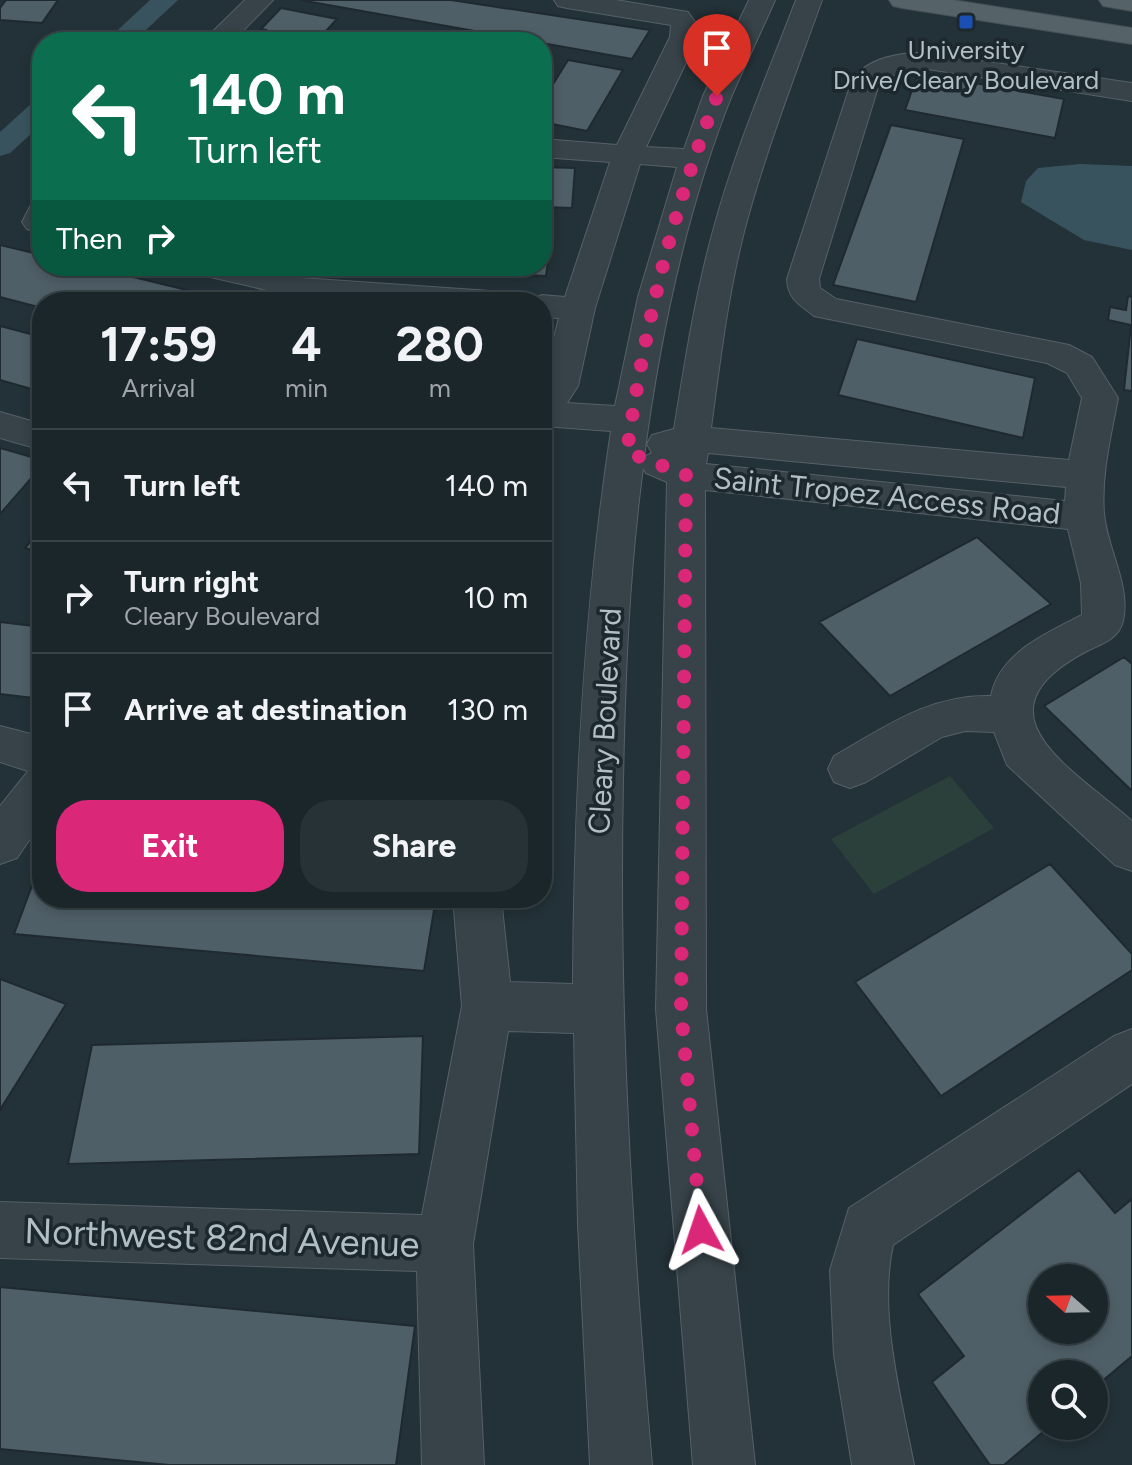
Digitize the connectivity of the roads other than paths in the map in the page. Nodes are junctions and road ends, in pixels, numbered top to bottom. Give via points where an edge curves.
1 (260, 0) edge
2 (567, 0) edge
3 (762, 0) edge
4 (809, 0) edge
5 (902, 0) edge
6 (1112, 0) edge
7 (1132, 3) edge
8 (226, 32) edge
9 (1132, 36) edge
10 (1132, 92) edge
11 (552, 149) edge
12 (628, 153) junction
13 (693, 159) junction
14 (249, 276) edge
15 (355, 292) edge
16 (552, 307) edge
17 (578, 308) junction
18 (552, 398) edge
19 (552, 416) edge
20 (0, 425) edge
21 (32, 434) edge
22 (629, 436) junction
23 (689, 457) junction
24 (995, 467) junction
25 (1086, 475) junction
26 (998, 508) junction
27 (1085, 517) junction
28 (1009, 715) junction
29 (0, 744) edge
30 (32, 753) edge
31 (850, 769) dead end
32 (32, 799) edge
33 (0, 843) edge
34 (1132, 850) edge
35 (478, 908) edge
36 (487, 1006) junction
37 (599, 1009) junction
38 (1132, 1054) edge
39 (0, 1230) edge
40 (445, 1244) junction
41 (453, 1465) edge
42 (621, 1465) edge
43 (724, 1465) edge
44 (883, 1465) edge

1 - 8 street
2 - 12 street via 679,18 684,25 684,37
3 - 13 street, Cleary Boulevard
4 - 23 street via 729,229 708,321
5 - 9 main road
6 - 7 main road
10 - 25 street via 928,61 899,60 877,71 866,80 803,279 804,292 826,308 1057,353 1080,365 1100,398
11 - 12 street
12 - 13 street
12 - 17 street
13 - 22 street, Cleary Boulevard via 662,261
14 - 15 street via 301,288
16 - 17 street
17 - 18 street via 560,386
19 - 22 street, Saint Tropez Access Road
20 - 21 street
22 - 23 street, Saint Tropez Access Road
22 - 37 street, Cleary Boulevard via 615,542 601,762
23 - 24 street, Saint Tropez Access Road
23 - 26 street, Saint Tropez Access Road
23 - 43 street via 681,1009
24 - 25 street, Saint Tropez Access Road
24 - 26 street
25 - 27 street
26 - 27 street, Saint Tropez Access Road
27 - 28 street via 1106,604 1102,624 1044,654 1014,687
28 - 31 street via 965,713 930,722
28 - 34 street via 1023,752
29 - 30 street
32 - 33 street
35 - 36 street
36 - 37 street
36 - 40 street
37 - 42 street, Cleary Boulevard via 606,1240
38 - 44 street via 869,1228 859,1270 864,1355
39 - 40 street, Northwest 82nd Avenue
40 - 41 street

